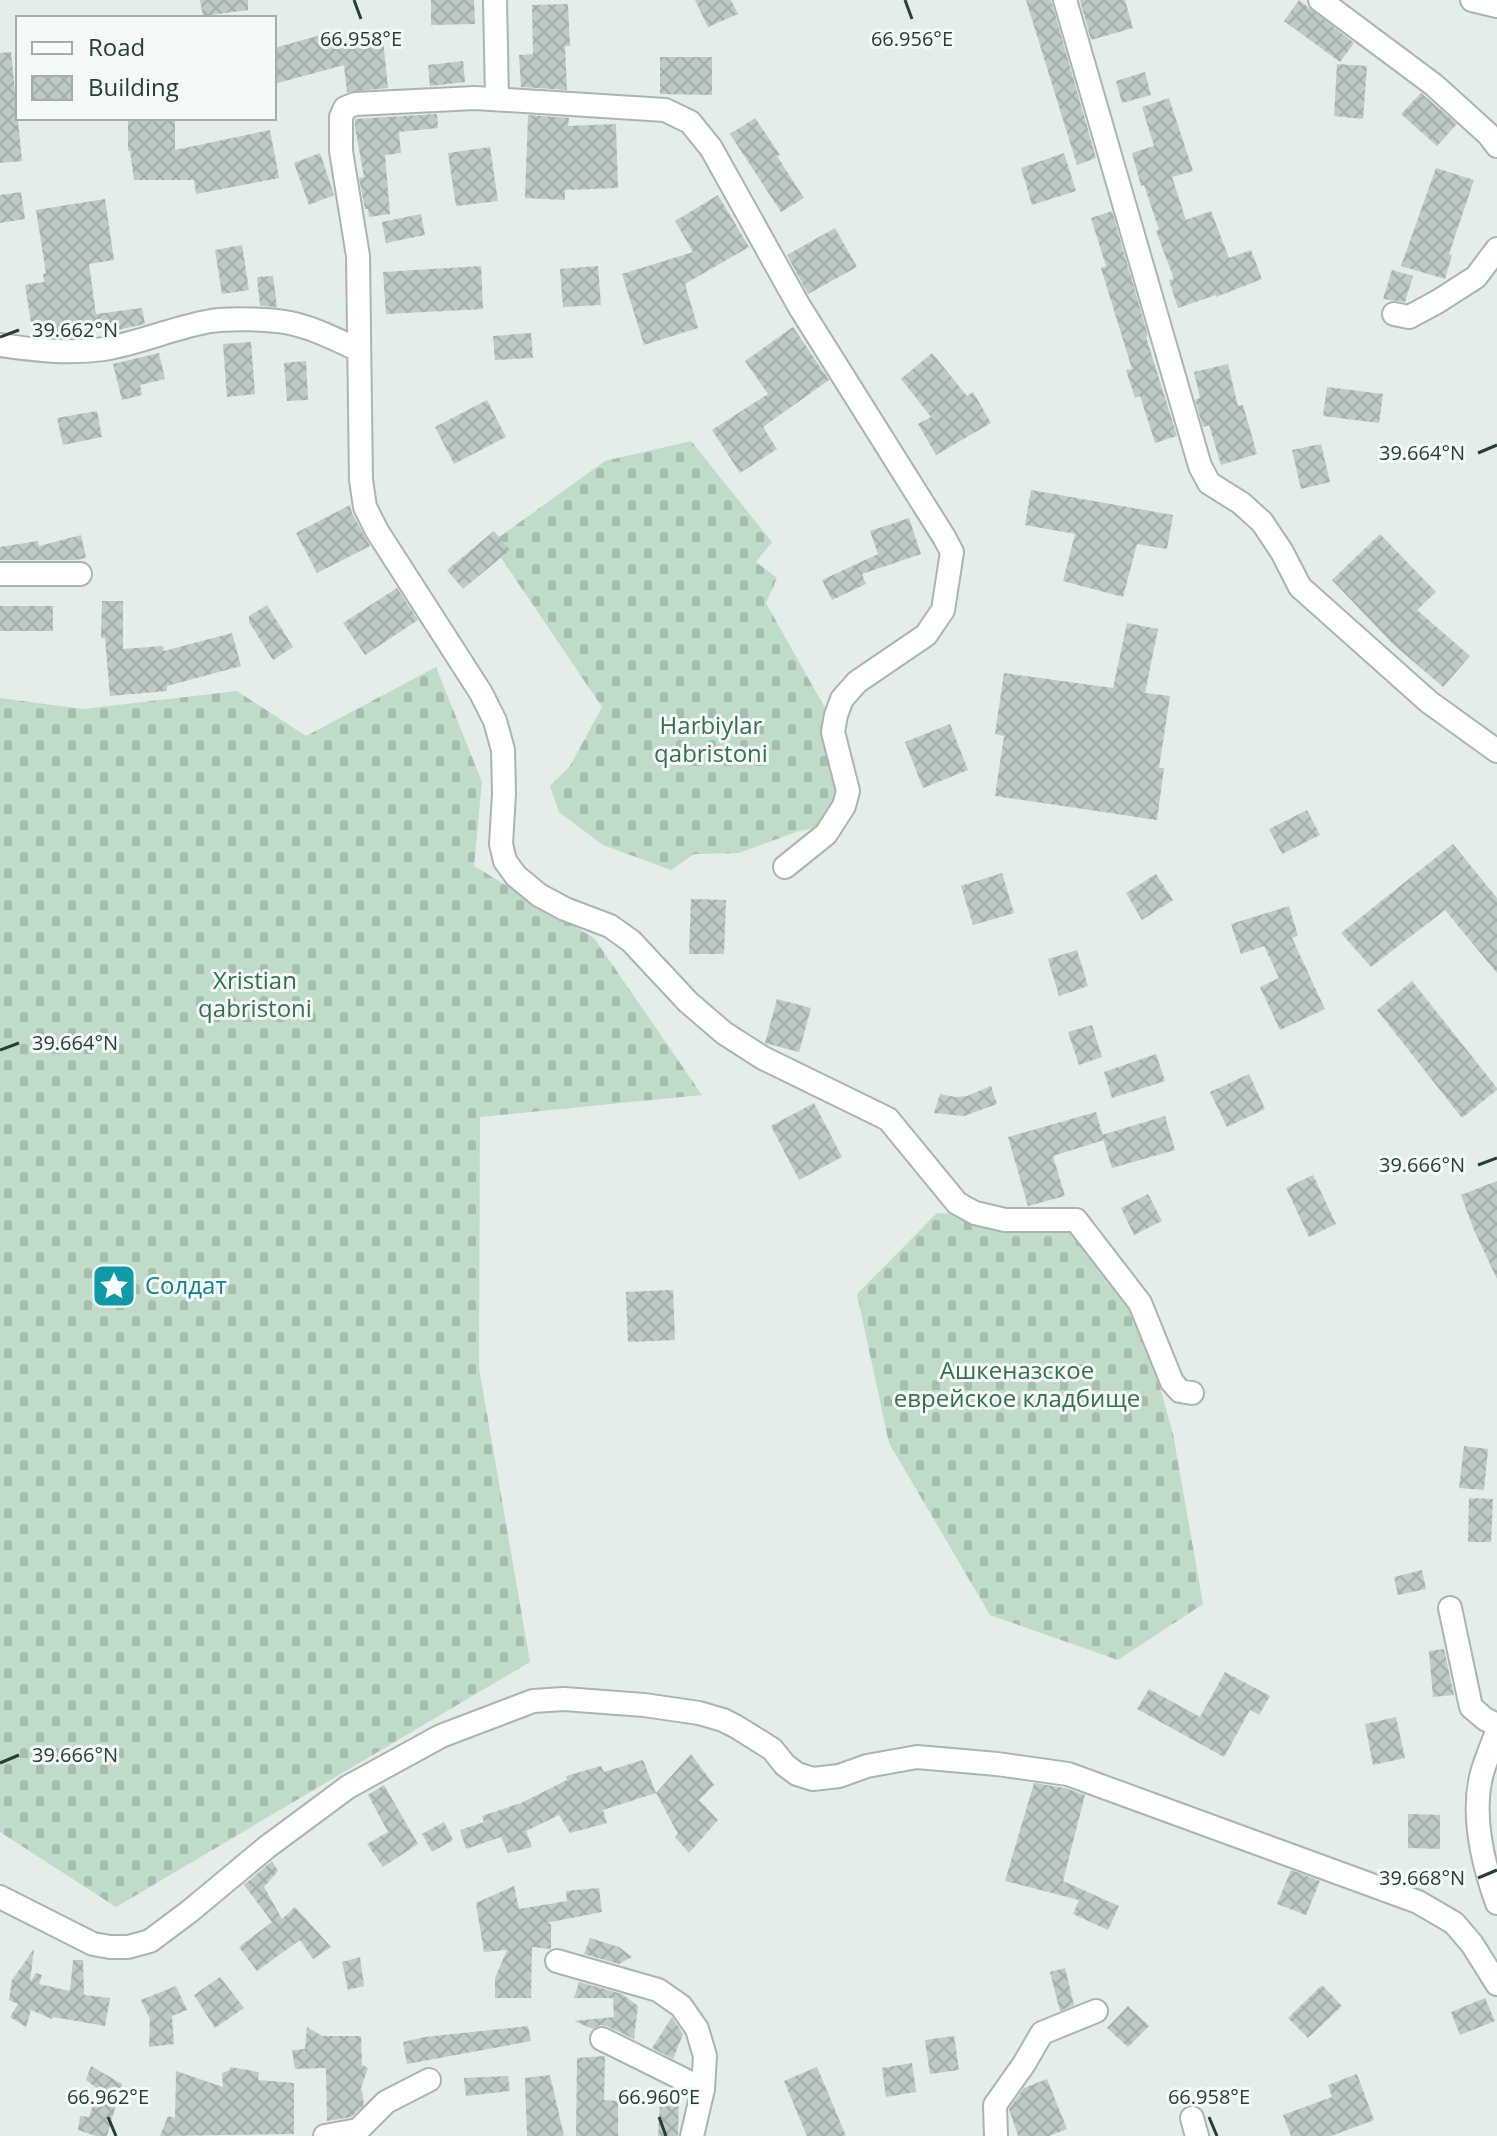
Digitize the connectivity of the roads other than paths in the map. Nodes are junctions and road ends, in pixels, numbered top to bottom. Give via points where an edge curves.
1 (495, 0) edge
2 (1065, 0) edge
3 (1320, 0) edge
4 (1472, 0) edge
5 (1497, 6) edge
6 (497, 98) junction
7 (1497, 146) edge
8 (1497, 249) edge
9 (1394, 314) dead end
10 (0, 345) edge
11 (359, 350) junction
12 (0, 574) edge
13 (80, 574) dead end
14 (1497, 751) edge
15 (785, 867) dead end
16 (1192, 1393) dead end
17 (1450, 1608) dead end
18 (1497, 1725) edge
19 (1497, 1732) edge
20 (1491, 1861) edge
21 (0, 1897) edge
22 (1497, 1903) edge
23 (557, 1961) dead end
24 (1494, 1974) edge
25 (1096, 2011) dead end
26 (602, 2039) dead end
27 (429, 2080) dead end
28 (703, 2089) junction
29 (325, 2136) edge
30 (692, 2136) edge
31 (996, 2136) edge

1 - 6 street
2 - 14 street via 1209,483 1262,522 1300,587 1429,702
3 - 7 street via 1434,85
4 - 5 street
6 - 11 street via 345,108 341,151 358,256
6 - 15 street via 665,110 690,122 711,148 799,306 952,552 943,610 926,635 857,682 842,699 833,732 848,791 844,806 826,834
8 - 9 street via 1476,277 1437,302 1409,317
10 - 11 street via 43,352 102,349 211,321 240,320 290,323
11 - 16 street via 365,507 495,721 503,750 501,844 516,876 539,895 610,926 631,941 688,1002 763,1058 888,1119 957,1203 1005,1220 1076,1220 1140,1303 1172,1382 1180,1391
12 - 13 street
17 - 18 street via 1471,1707
19 - 20 street via 1481,1776 1478,1814
20 - 22 street
21 - 24 street via 93,1944 128,1947 150,1941 348,1787 441,1736 533,1701 564,1699 644,1705 723,1720 772,1749 797,1774 813,1779 917,1757 1068,1774 1418,1902 1454,1923
23 - 28 street via 658,1990 681,2006 697,2029 705,2056
25 - 31 street via 1042,2033 995,2105
26 - 28 street
27 - 29 street via 386,2102 358,2130
28 - 30 street

